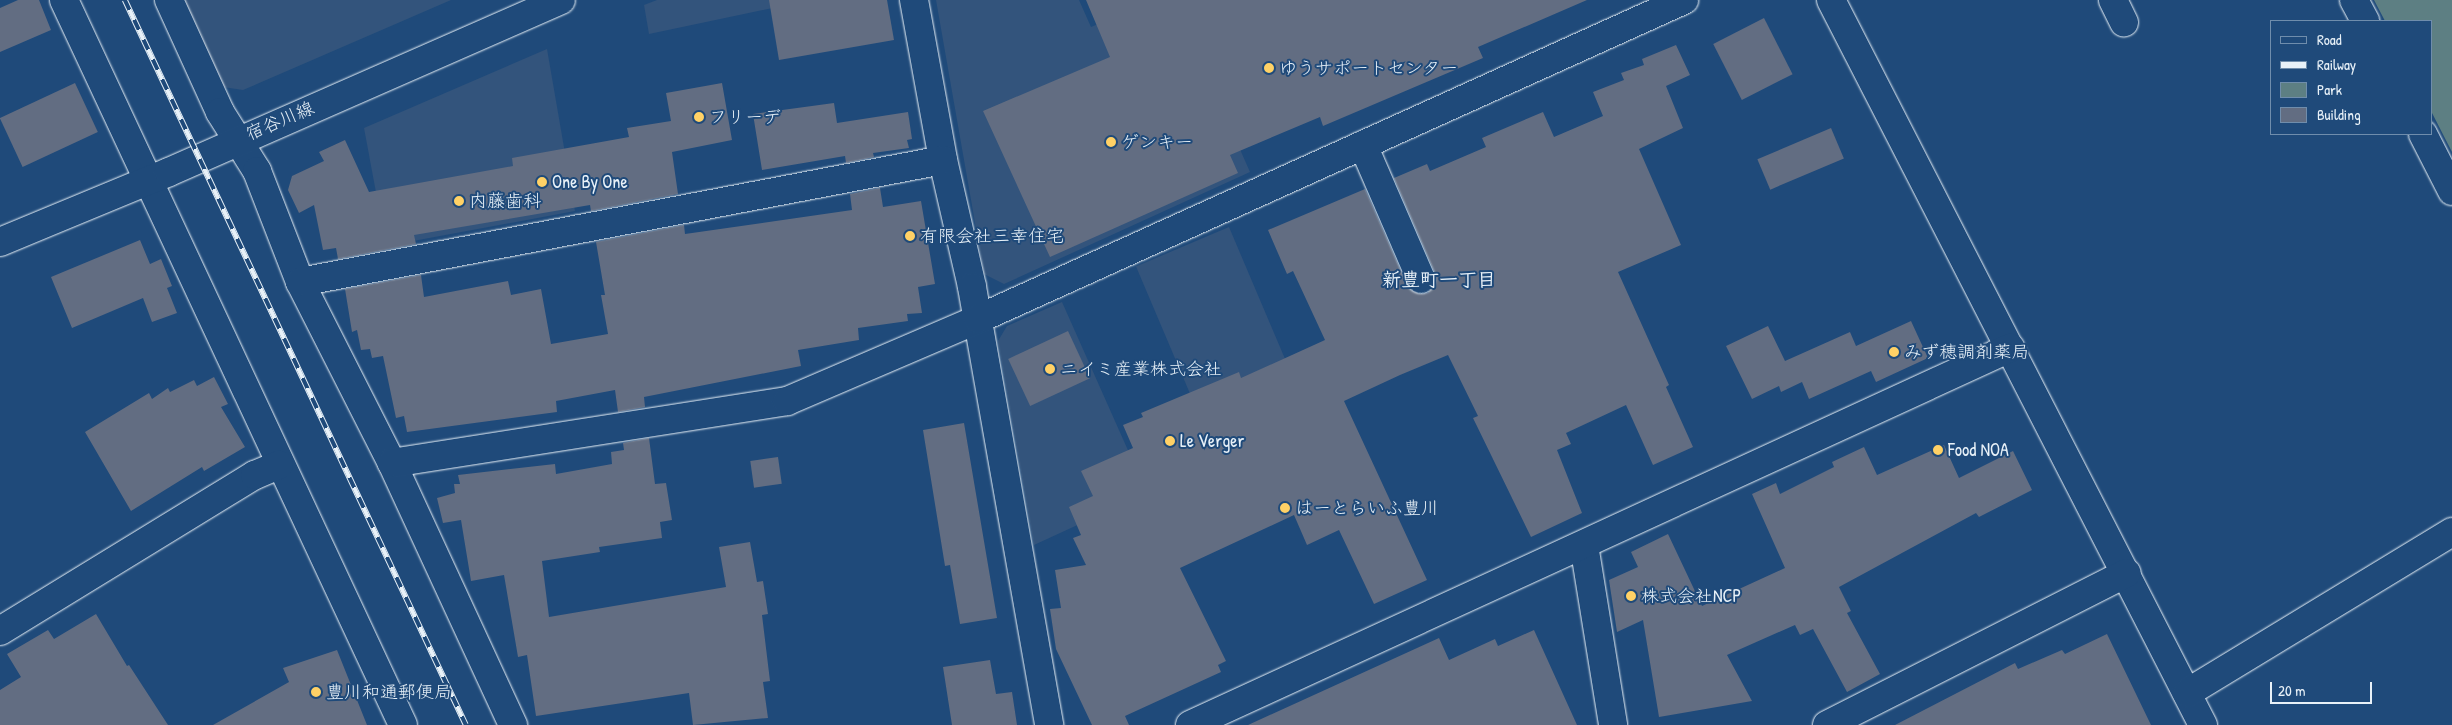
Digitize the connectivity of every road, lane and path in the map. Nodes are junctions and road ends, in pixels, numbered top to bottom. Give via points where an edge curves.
1 (64, 0) edge
2 (169, 0) edge
3 (561, 0) edge
4 (914, 0) edge
5 (1684, 0) edge
6 (1831, 0) edge
7 (2354, 0) edge
8 (2364, 20) edge
9 (2424, 135) edge
10 (237, 140) junction
11 (1362, 144) junction
12 (943, 160) junction
13 (149, 179) junction
14 (2452, 191) edge
15 (0, 242) edge
16 (1421, 279) dead end
17 (300, 282) junction
18 (978, 319) junction
19 (2010, 348) junction
20 (392, 463) junction
21 (279, 465) junction
22 (2452, 532) edge
23 (1584, 545) junction
24 (2127, 573) junction
25 (0, 631) edge
26 (2187, 693) junction
27 (403, 725) edge
28 (514, 725) edge
29 (1049, 725) edge
30 (1190, 725) edge
31 (1612, 725) edge
32 (1827, 725) edge
33 (2204, 725) edge

1 - 13 street
2 - 10 street via 220,112
3 - 10 street, 宿谷川線
4 - 12 street
5 - 11 street
6 - 19 street
7 - 8 street
9 - 14 street
10 - 13 street, 宿谷川線
10 - 17 street via 257,171
11 - 16 street
11 - 18 street
12 - 17 street
12 - 18 street
13 - 15 street, 宿谷川線
13 - 21 street
17 - 20 street
18 - 20 street via 787,401
18 - 29 street
19 - 23 street
19 - 24 street
20 - 28 street
21 - 25 street via 254,476
21 - 27 street
22 - 26 street
23 - 30 street
23 - 31 street
24 - 26 street
24 - 32 street
26 - 33 street

